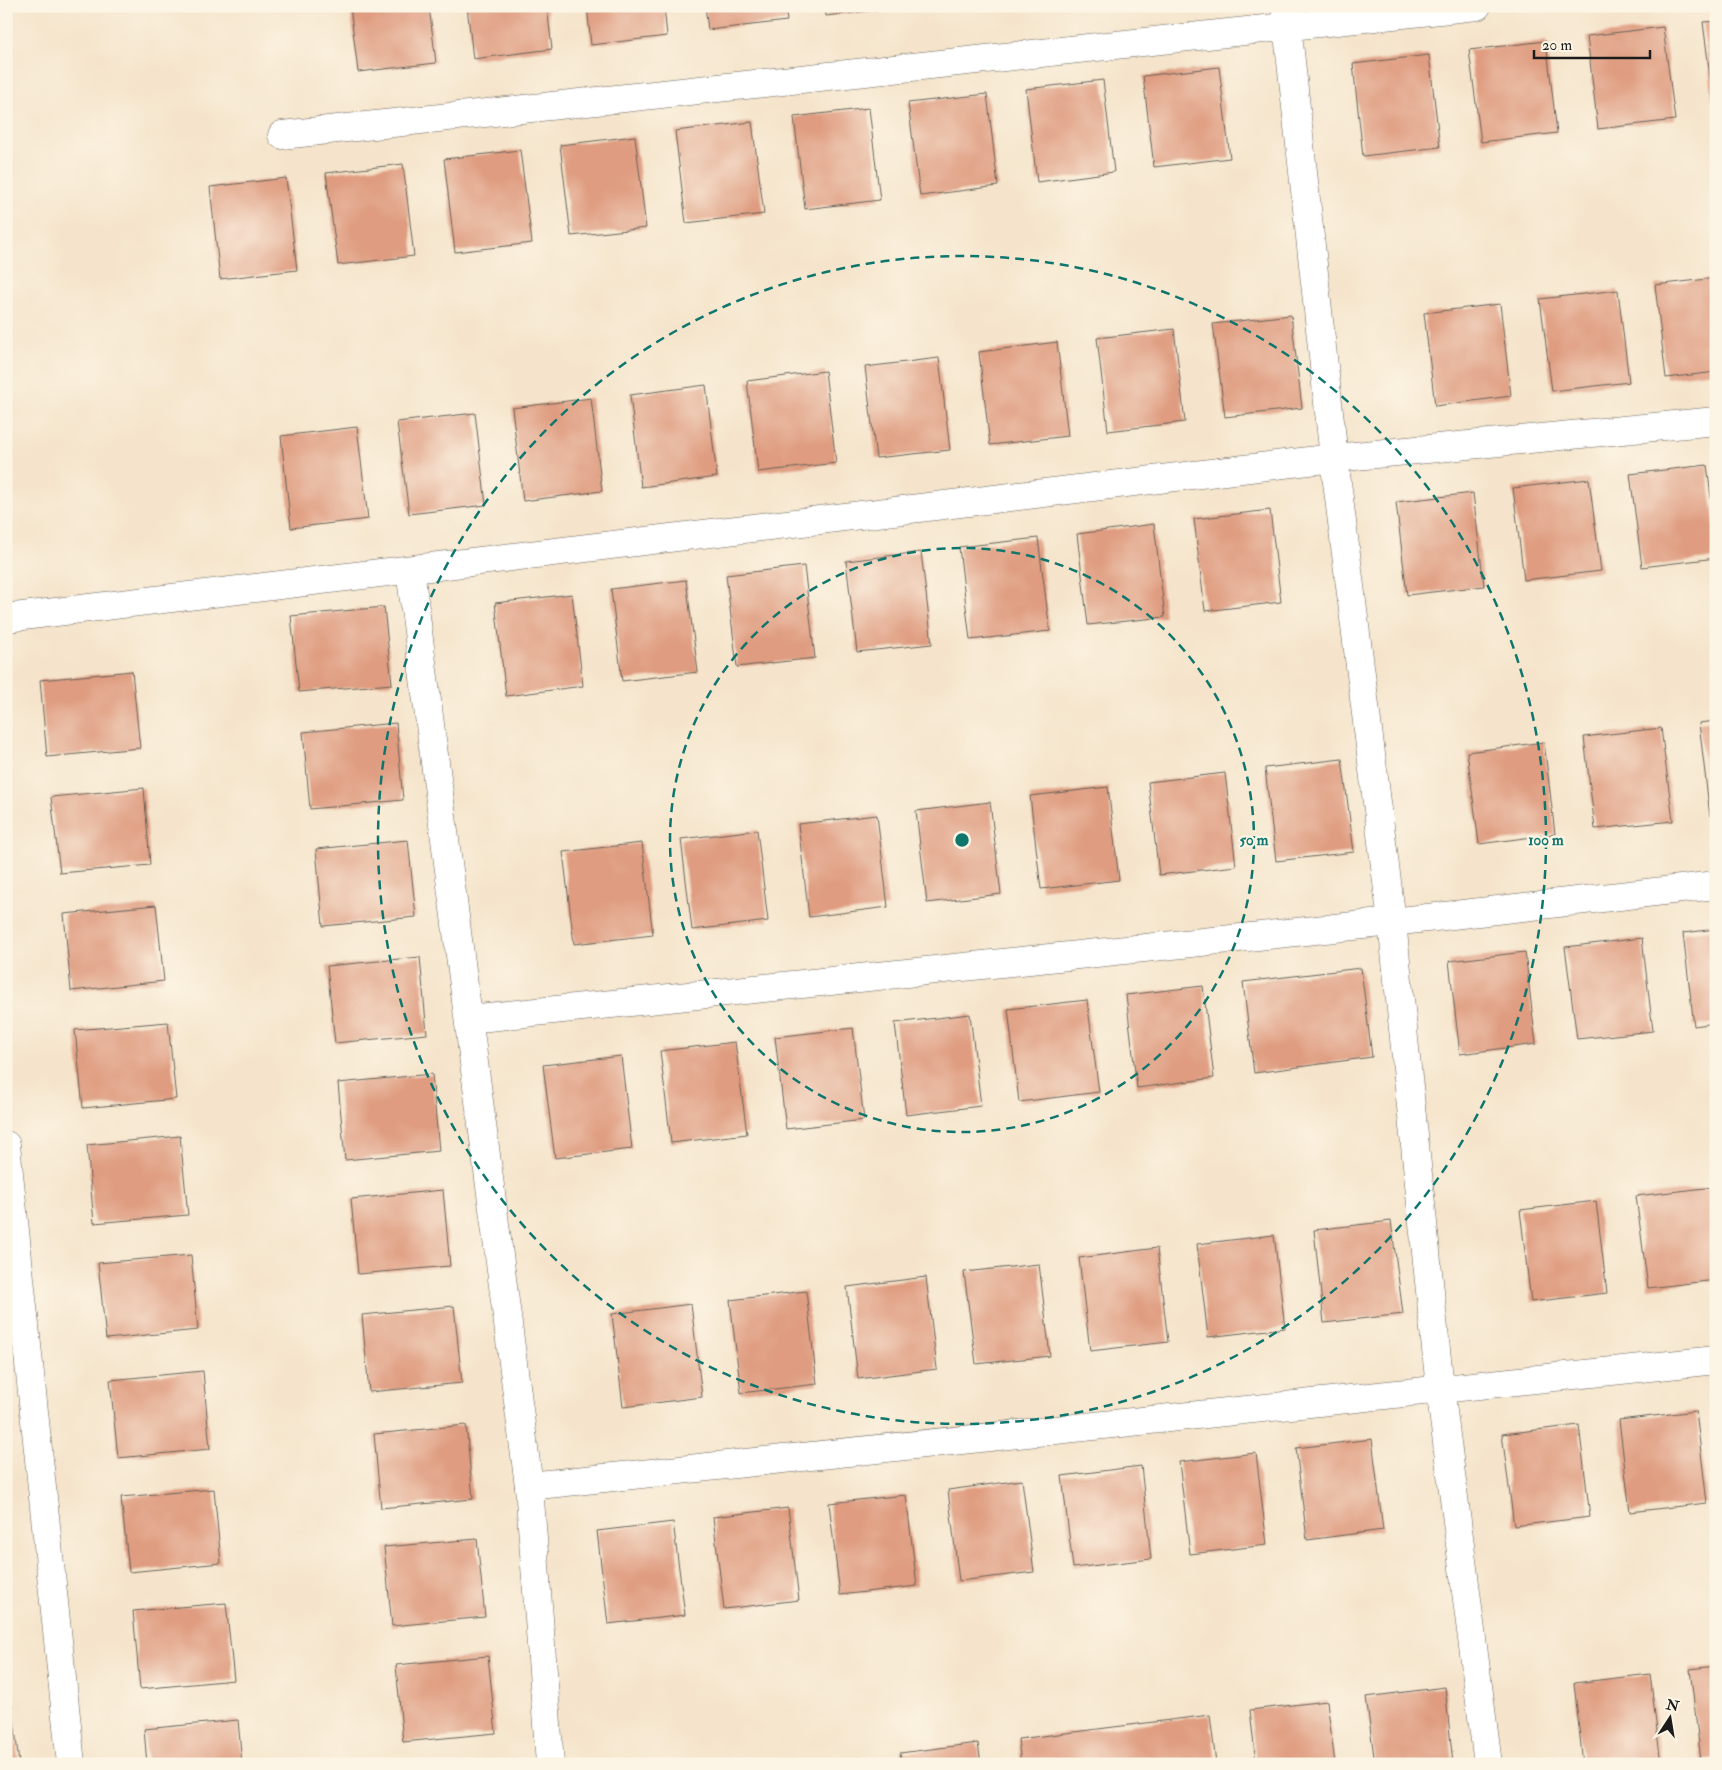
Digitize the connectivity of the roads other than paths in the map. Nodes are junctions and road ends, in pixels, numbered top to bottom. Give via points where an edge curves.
1 (1477, 6) edge
2 (1286, 16) edge
3 (282, 135) dead end
4 (1716, 421) edge
5 (1334, 458) junction
6 (410, 570) junction
7 (6, 618) edge
8 (1716, 885) edge
9 (1392, 922) junction
10 (469, 1019) junction
11 (6, 1145) edge
12 (1716, 1360) edge
13 (1440, 1388) junction
14 (529, 1486) junction
15 (71, 1764) edge
16 (550, 1764) edge
17 (1488, 1764) edge

1 - 2 street
2 - 3 street
2 - 5 street
4 - 5 street
5 - 6 street
5 - 9 street
6 - 7 street
6 - 10 street
8 - 9 street
9 - 10 street
9 - 13 street
10 - 14 street
11 - 15 street
12 - 13 street
13 - 14 street
13 - 17 street
14 - 16 street

